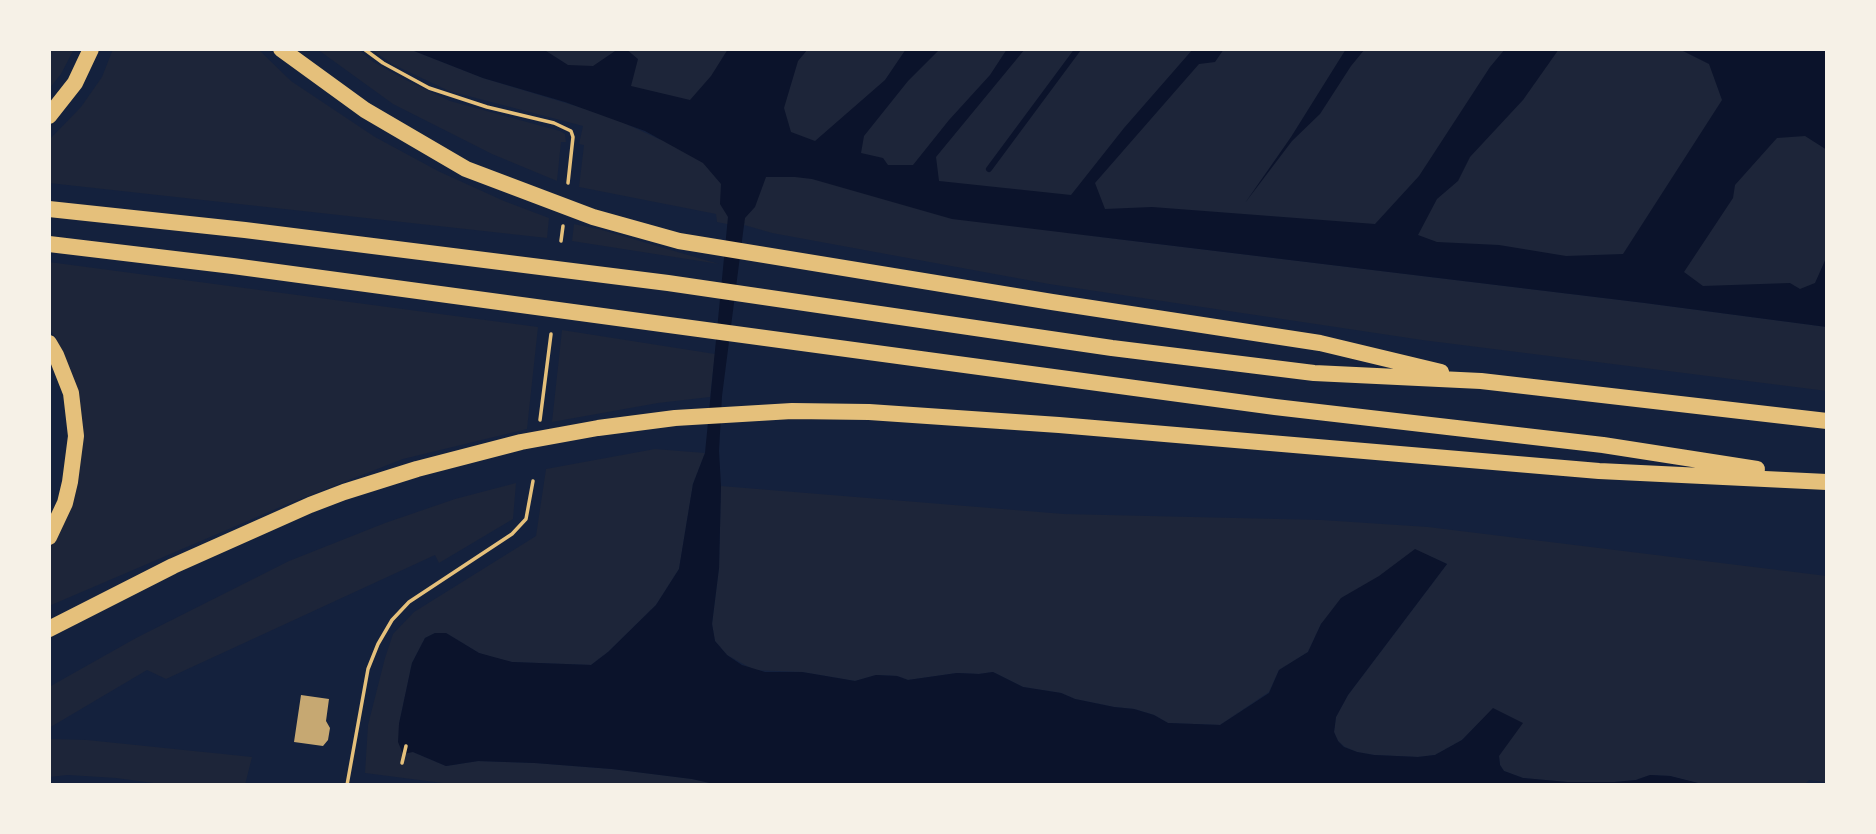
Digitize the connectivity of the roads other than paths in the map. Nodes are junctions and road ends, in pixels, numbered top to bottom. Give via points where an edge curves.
1 (91, 49) edge
2 (281, 49) edge
3 (49, 116) edge
4 (49, 209) edge
5 (49, 244) edge
6 (49, 344) edge
7 (1482, 381) junction
8 (1827, 421) edge
9 (1827, 481) edge
10 (49, 537) edge
11 (68, 620) junction
12 (49, 629) edge
13 (49, 637) edge

1 - 3 highway via 75,83
2 - 7 highway via 365,110 466,169 593,217 679,241 1320,343
4 - 7 highway via 667,282 1314,373
5 - 9 highway via 1275,407 1603,445
6 - 10 highway via 71,393 76,436 71,482
7 - 8 highway
9 - 11 highway via 1599,471 869,412 753,412 675,418 521,442 417,469 310,505 173,566
11 - 12 highway
11 - 13 highway

